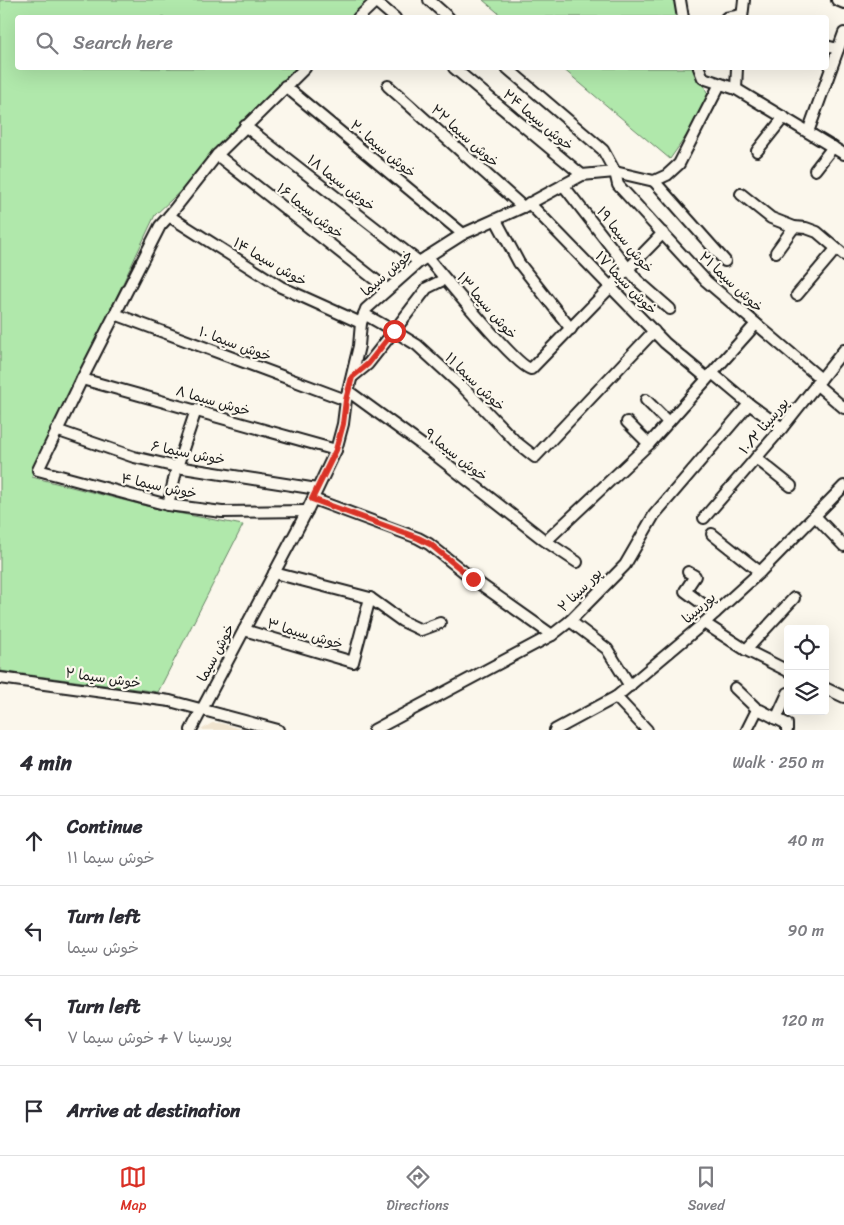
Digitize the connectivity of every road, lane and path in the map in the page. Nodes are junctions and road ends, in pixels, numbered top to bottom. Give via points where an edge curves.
1 (429, 0) edge
2 (680, 0) edge
3 (744, 0) edge
4 (837, 0) edge
5 (376, 1) edge
6 (844, 3) edge
7 (361, 15) edge
8 (392, 15) edge
9 (446, 15) edge
10 (682, 15) edge
11 (742, 15) edge
12 (844, 35) edge
13 (829, 47) edge
14 (838, 49) junction
15 (302, 70) edge
16 (456, 70) edge
17 (509, 70) edge
18 (700, 70) edge
19 (736, 70) edge
20 (720, 84) junction
21 (285, 86) junction
22 (388, 86) dead end
23 (736, 89) junction
24 (784, 117) junction
25 (245, 126) junction
26 (808, 132) junction
27 (832, 146) junction
28 (757, 152) dead end
29 (844, 154) edge
30 (217, 155) junction
31 (815, 170) dead end
32 (615, 172) junction
33 (582, 175) junction
34 (654, 181) junction
35 (563, 185) junction
36 (741, 194) dead end
37 (526, 205) junction
38 (170, 216) junction
39 (496, 220) junction
40 (794, 226) junction
41 (663, 233) junction
42 (463, 234) junction
43 (776, 252) dead end
44 (840, 252) edge
45 (423, 259) junction
46 (725, 261) dead end
47 (627, 268) junction
48 (445, 279) junction
49 (611, 286) junction
50 (387, 289) junction
51 (797, 295) dead end
52 (670, 309) dead end
53 (115, 314) junction
54 (363, 318) junction
55 (756, 324) junction
56 (571, 329) junction
57 (394, 331) junction
58 (654, 331) junction
59 (844, 350) edge
60 (709, 375) junction
61 (352, 377) junction
62 (82, 379) junction
63 (818, 382) junction
64 (347, 396) junction
65 (646, 400) dead end
66 (749, 404) junction
67 (844, 408) edge
68 (196, 410) junction
69 (627, 422) dead end
70 (668, 422) junction
71 (782, 428) junction
72 (56, 430) junction
73 (649, 444) junction
74 (336, 450) junction
75 (756, 458) junction
76 (177, 466) junction
77 (791, 486) dead end
78 (317, 489) junction
79 (842, 490) edge
80 (312, 499) junction
81 (168, 505) junction
82 (307, 511) junction
83 (814, 516) junction
84 (704, 518) dead end
85 (712, 534) dead end
86 (546, 541) junction
87 (844, 546) edge
88 (577, 562) dead end
89 (688, 572) dead end
90 (760, 572) junction
91 (274, 573) junction
92 (370, 598) junction
93 (794, 598) dead end
94 (715, 613) junction
95 (570, 621) junction
96 (440, 623) dead end
97 (704, 623) junction
98 (244, 630) junction
99 (552, 635) junction
100 (746, 650) junction
101 (786, 670) edge
102 (0, 678) edge
103 (630, 686) junction
104 (735, 688) dead end
105 (829, 690) edge
106 (616, 697) junction
107 (844, 697) edge
108 (784, 702) edge
109 (202, 710) junction
110 (758, 710) junction
111 (776, 719) junction
112 (561, 729) edge
113 (191, 730) edge
114 (278, 730) edge
115 (374, 730) edge
116 (647, 730) edge
117 (747, 730) edge
118 (788, 730) edge

1 - 9 street
2 - 10 street
3 - 11 street
4 - 6 street
5 - 7 street
5 - 8 street
12 - 14 street
13 - 14 street
14 - 26 street
15 - 21 street
16 - 33 street, خوش سیما ۲۴
17 - 32 street, خوش سیما ۲۱ via 603,150
18 - 20 street via 703,78
19 - 23 street
20 - 23 street
20 - 34 street via 679,164
21 - 25 street
21 - 42 street, خوش سیما ۲۰
22 - 37 street, خوش سیما ۲۲
23 - 24 street
24 - 26 street
24 - 28 street
25 - 30 street
25 - 45 street, خوش سیما ۱۸
26 - 27 street
27 - 29 street
27 - 31 street
30 - 38 street
30 - 50 street, خوش سیما ۱۶
32 - 33 street, خوش سیما
32 - 34 street, خوش سیما
32 - 41 street, خوش سیما ۲۱ via 618,185
33 - 35 street, خوش سیما
34 - 46 street
35 - 37 street, خوش سیما
35 - 47 street, خوش سیما ۱۹
36 - 40 street via 771,218
37 - 39 street, خوش سیما
37 - 49 street, خوش سیما ۱۷
38 - 53 street via 160,226
38 - 54 street, خوش سیما ۱۴ via 281,287
39 - 42 street, خوش سیما
39 - 56 street via 518,263
40 - 43 street
40 - 44 street via 817,232
41 - 47 street
41 - 55 street, خوش سیما ۲۱ via 706,281
42 - 45 street, خوش سیما
44 - 51 street
45 - 48 street, خوش سیما ۱۳
45 - 50 street, خوش سیما
47 - 49 street
47 - 52 street, خوش سیما ۱۹
48 - 56 street, خوش سیما ۱۳ via 525,368 531,369
48 - 57 street via 427,288
49 - 56 street
49 - 58 street, خوش سیما ۱۷
50 - 54 street, خوش سیما via 366,309
53 - 62 street
53 - 64 street, خوش سیما ۱۰
54 - 57 street, خوش سیما ۱۱
54 - 61 street, خوش سیما
55 - 60 street
55 - 63 street, خوش سیما ۲۱
57 - 58 street, خوش سیما ۱۱ via 417,345 535,457
57 - 61 street via 368,364
58 - 60 street, خوش سیما ۱۷
59 - 63 street, پورسینا ۱۰/۲
60 - 66 street, خوش سیما ۱۷
60 - 70 street
61 - 64 street, خوش سیما
62 - 68 street, خوش سیما ۸
62 - 72 street
63 - 67 street, خوش سیما ۲۱
63 - 71 street, پورسینا ۱۰/۲
64 - 74 street, خوش سیما
64 - 86 street, خوش سیما ۹ via 429,450
65 - 70 street
66 - 71 street, خوش سیما ۱۷
66 - 95 street, پور سینا ۲ via 654,515 624,565
68 - 74 street, خوش سیما ۸
68 - 76 street
69 - 73 street
70 - 73 street
71 - 75 street, پورسینا ۱۰/۲
72 - 76 street, خوش سیما ۶ via 134,457
72 - 81 street, خوش سیما ۴ via 38,470
73 - 86 street
74 - 78 street, خوش سیما
75 - 77 street
75 - 84 street, پورسینا ۱۰/۲
76 - 78 street, خوش سیما ۶
76 - 81 street
78 - 80 street, خوش سیما
79 - 83 street, پورسینا
80 - 82 street, خوش سیما
80 - 99 street via 430,544
81 - 82 street, خوش سیما ۴ via 222,512
82 - 91 street, خوش سیما
83 - 87 street
83 - 90 street, پورسینا
85 - 90 street
86 - 88 street, خوش سیما ۹
89 - 94 street via 695,576 685,591
90 - 94 street, پورسینا
91 - 92 street
91 - 98 street, خوش سیما
92 - 96 street via 421,630
92 - 98 street, خوش سیما ۳ via 353,662
93 - 100 street
94 - 97 street, پورسینا
95 - 99 street, پور سینا ۲
95 - 103 street via 607,649
97 - 100 street
97 - 103 street, پورسینا
98 - 109 street, خوش سیما
99 - 115 street, پور سینا ۲
100 - 101 street
102 - 109 street, خوش سیما ۲ via 170,701
103 - 106 street, پورسینا
104 - 110 street
105 - 107 street
106 - 112 street, پورسینا
106 - 116 street
108 - 111 street
109 - 113 street, خوش سیما
109 - 114 street
110 - 111 street
110 - 117 street
111 - 118 street via 787,724

